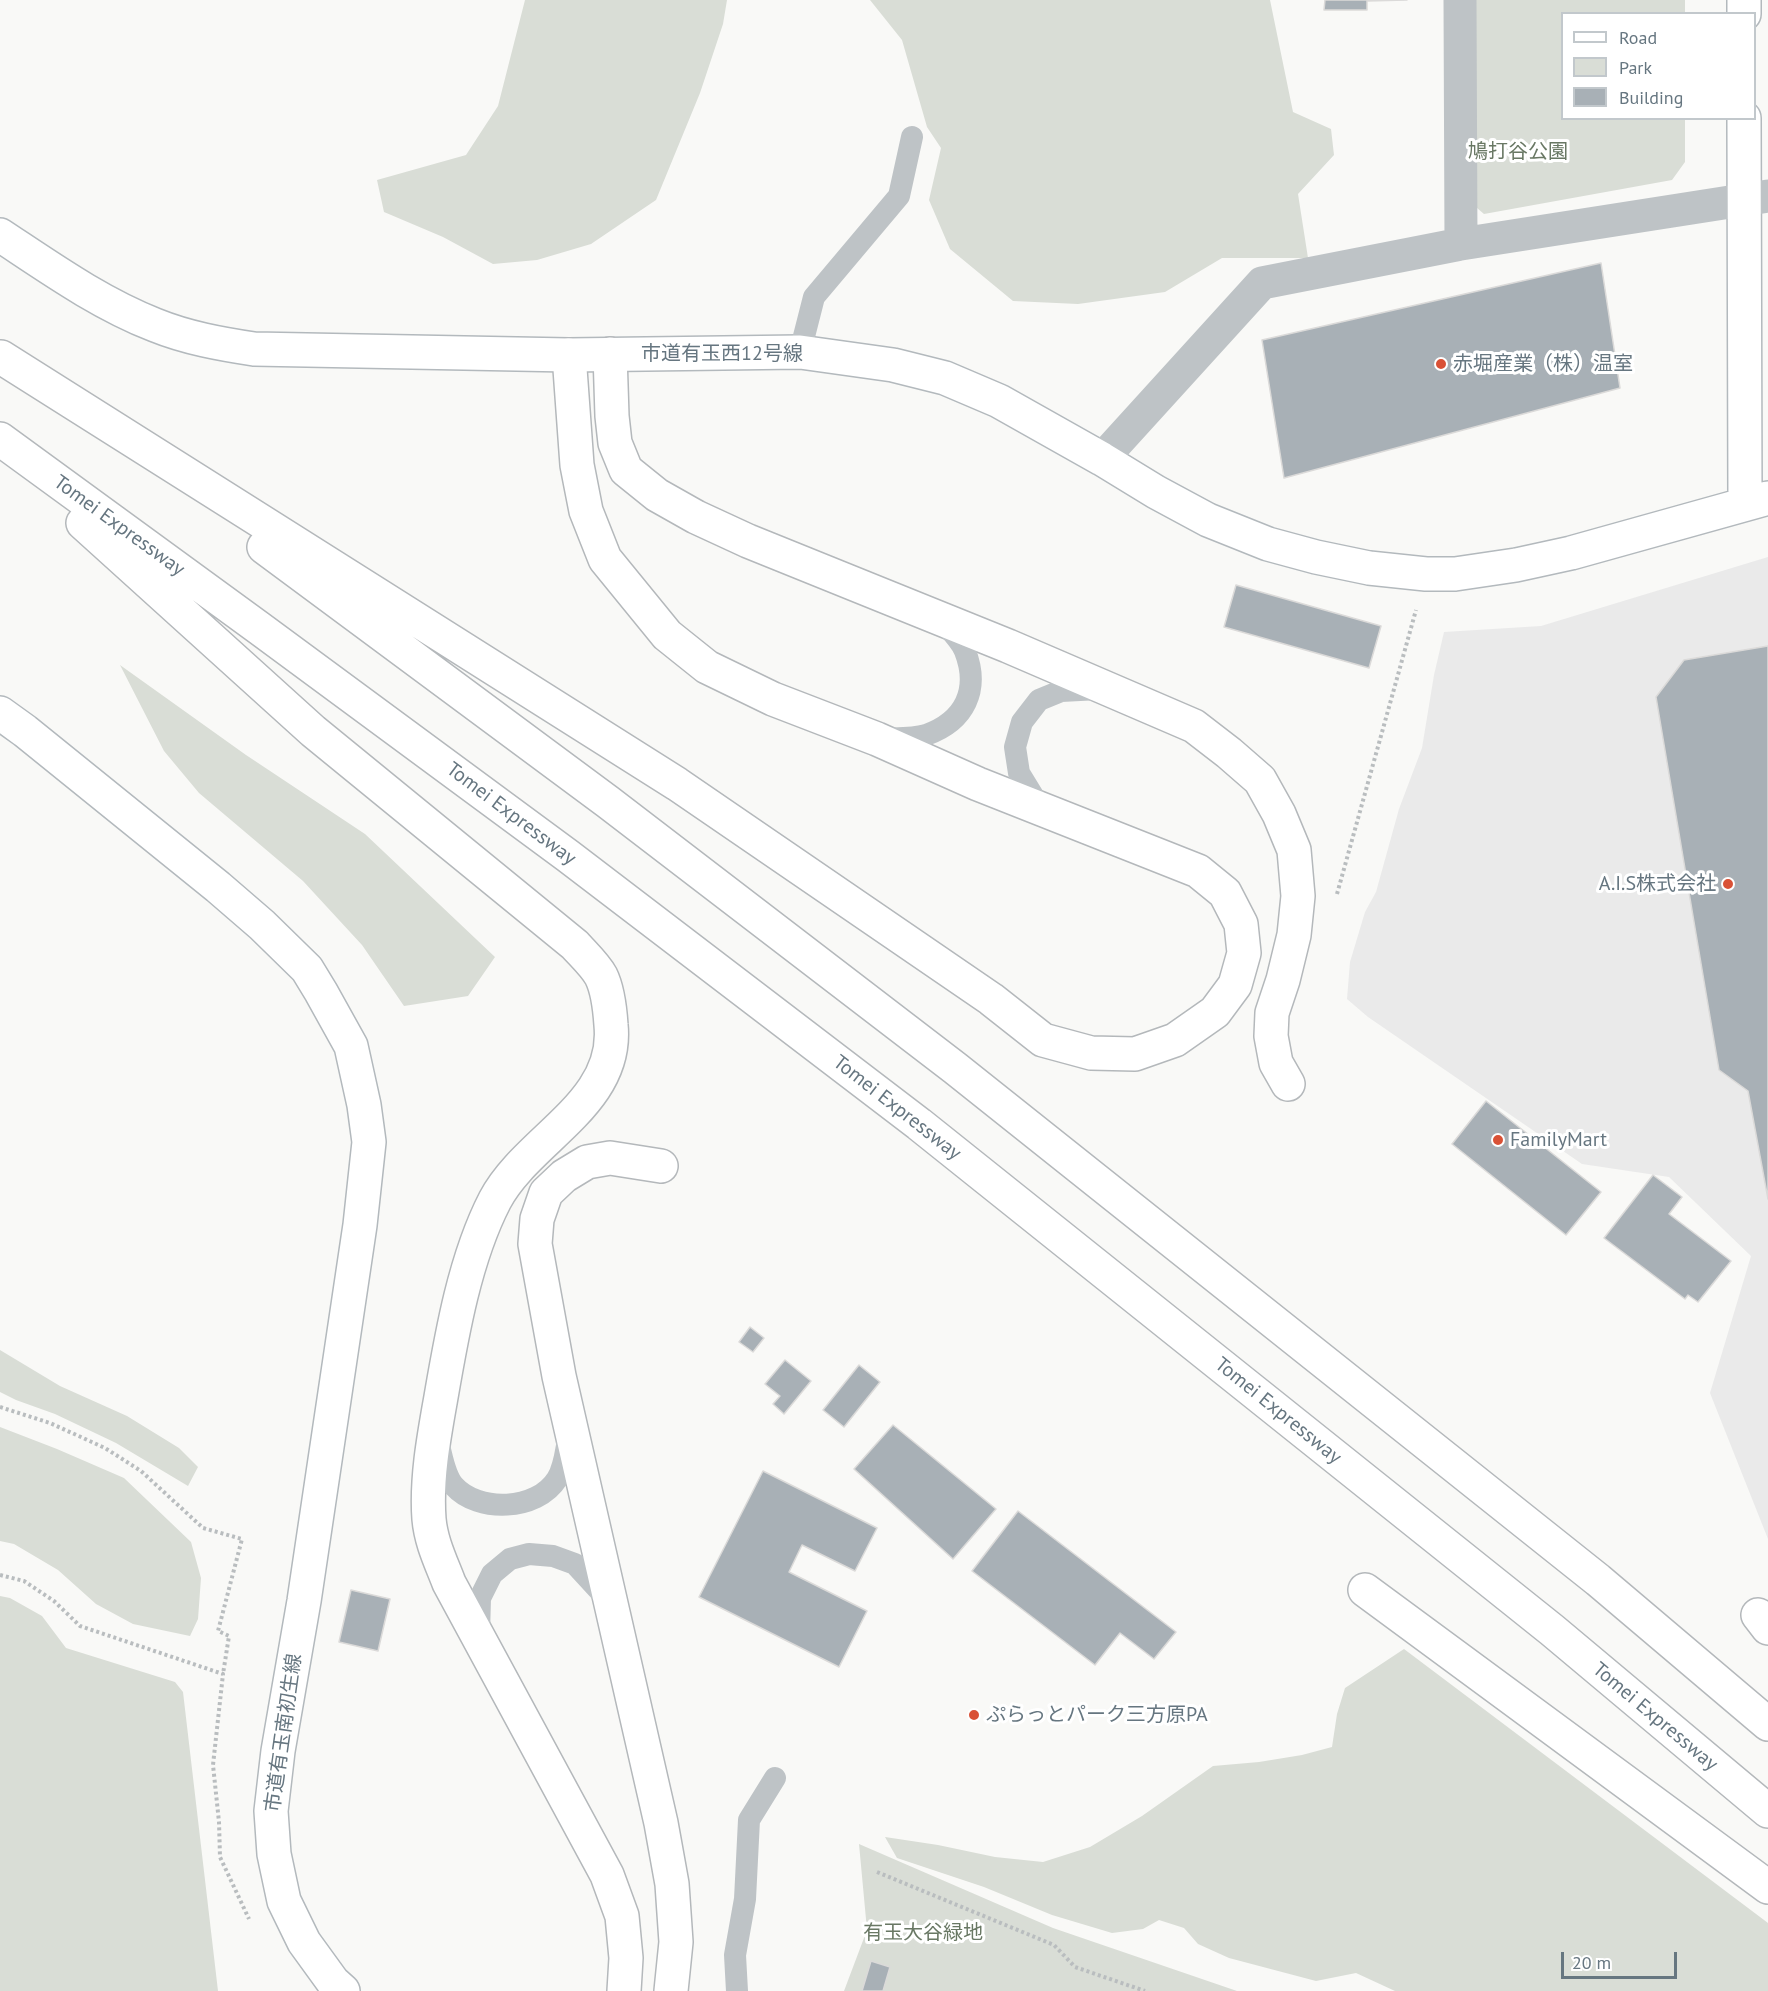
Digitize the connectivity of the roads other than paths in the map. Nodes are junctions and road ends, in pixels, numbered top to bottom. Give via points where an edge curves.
1 (1460, 0) edge
2 (1744, 120) edge
3 (912, 138) dead end
4 (1756, 197) edge
5 (0, 235) edge
6 (1461, 244) junction
7 (800, 352) junction
8 (610, 354) junction
9 (569, 355) junction
10 (0, 357) edge
11 (0, 440) edge
12 (0, 447) edge
13 (1102, 459) junction
14 (1756, 501) edge
15 (942, 621) junction
16 (1108, 688) junction
17 (0, 712) edge
18 (877, 739) junction
19 (1041, 809) junction
20 (1288, 1084) dead end
21 (661, 1166) dead end
22 (571, 1427) junction
23 (435, 1430) junction
24 (1365, 1590) dead end
25 (611, 1604) junction
26 (479, 1636) junction
27 (1768, 1724) edge
28 (775, 1778) dead end
29 (1768, 1811) edge
30 (1768, 1887) edge
31 (343, 1991) edge
32 (624, 1991) edge
33 (671, 1991) edge
34 (737, 1991) edge

1 - 6 street
2 - 4 main road
3 - 7 lane via 899,196 814,297
4 - 6 street
4 - 14 main road
5 - 9 main road, 市道有玉西12号線 via 109,304 156,326 209,342 254,349
6 - 13 street via 1262,283
7 - 8 main road, 市道有玉西12号線
7 - 13 main road, 市道有玉西12号線 via 893,365 945,378 999,401
8 - 9 main road, 市道有玉西12号線
8 - 15 main road via 615,443 626,470 657,495 748,541
9 - 18 main road via 577,465 586,511 605,559 636,599 667,635 707,667 773,699
10 - 19 main road via 677,784 991,999 1043,1040 1091,1053 1136,1054 1174,1040 1215,1012 1235,985 1244,953 1240,924 1225,893 1198,871
10 - 27 main road via 608,802 955,1068 1598,1580
11 - 29 main road, Tomei Expressway via 568,856 919,1124 1551,1630
12 - 23 main road via 313,731 575,945 601,976 610,1007 613,1039 603,1075 580,1107 517,1171 496,1199 470,1266
13 - 14 main road, 市道有玉西12号線 via 1208,520 1268,544 1369,568 1426,574 1455,574 1527,563
15 - 16 main road
15 - 18 lane via 965,649 971,675 970,696 955,718 925,735
16 - 19 lane via 1061,691 1039,700 1022,722 1015,747 1019,773
16 - 20 main road via 1194,726 1260,780 1279,814 1294,850 1298,896 1294,935 1272,1013 1276,1063
17 - 31 main road, 市道有玉南初生線 via 262,925 306,969 351,1046 369,1142 360,1225 271,1811 274,1854 284,1901 304,1942
18 - 19 main road
21 - 22 main road via 610,1158 587,1162 546,1193 537,1219 539,1276
22 - 23 lane via 557,1480 540,1495 519,1505 495,1505 469,1498 453,1485
22 - 25 main road
23 - 26 main road via 429,1519 434,1546 449,1583
24 - 30 main road
25 - 26 lane via 575,1563 529,1554 510,1559 492,1574 480,1598
25 - 33 main road via 672,1884 676,1942
26 - 32 main road via 608,1875 622,1916 627,1958
28 - 34 lane via 749,1820 745,1899 735,1955

